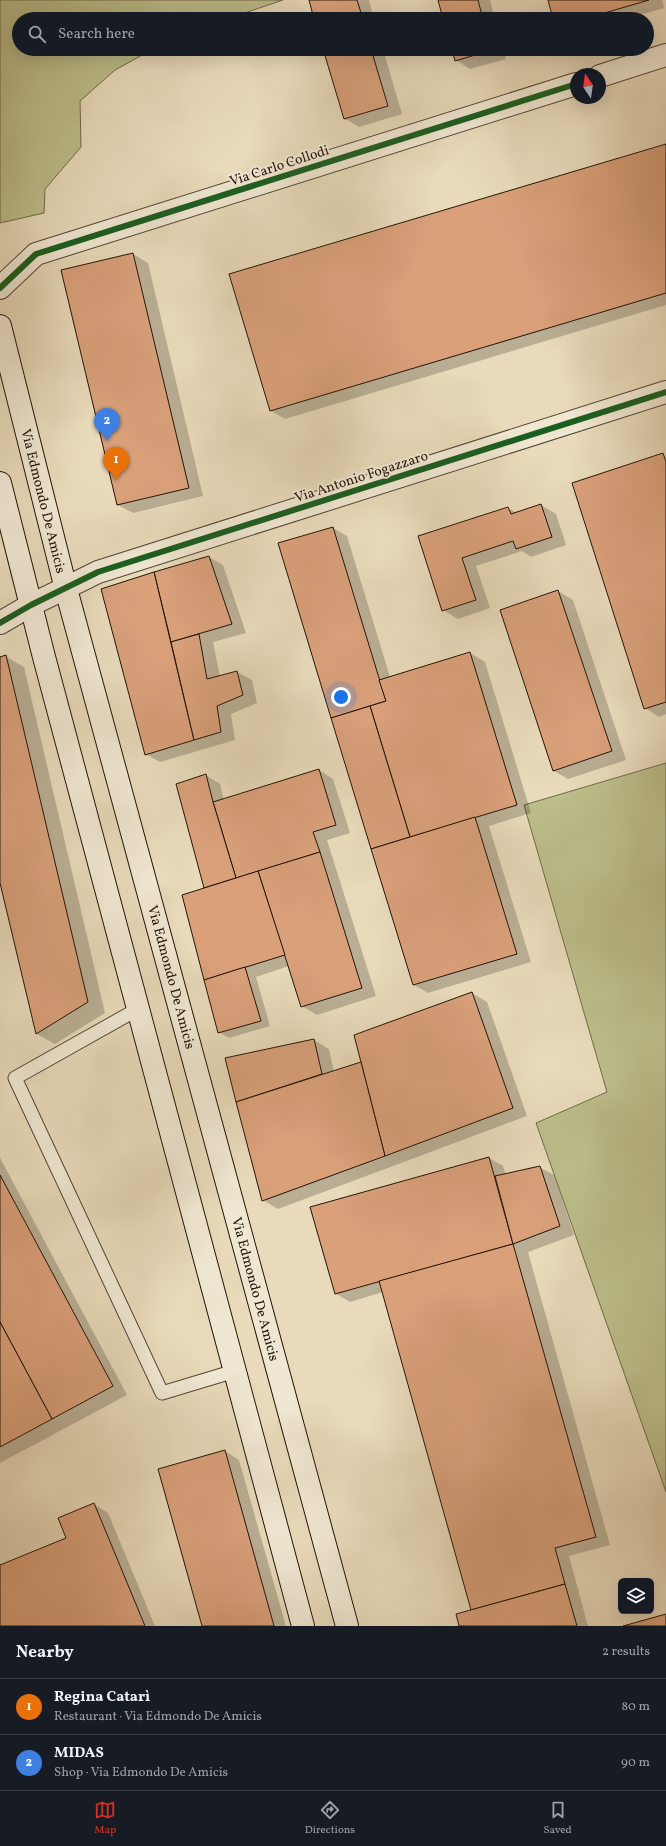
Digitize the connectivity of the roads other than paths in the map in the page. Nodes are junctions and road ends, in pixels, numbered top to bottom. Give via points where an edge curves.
1 (666, 55) edge
2 (606, 74) edge
3 (570, 86) edge
4 (0, 288) edge
5 (0, 326) edge
6 (666, 392) edge
7 (0, 483) edge
8 (66, 589) junction
9 (31, 605) junction
10 (0, 624) edge
11 (138, 1009) junction
12 (235, 1371) junction
13 (303, 1626) edge
14 (347, 1626) edge

1 - 2 main road
3 - 4 main road, Via Carlo Collodi via 36,254
5 - 8 main road, Via Edmondo De Amicis
6 - 8 main road, Via Antonio Fogazzaro via 98,572
7 - 9 main road
8 - 9 main road, Via Antonio Fogazzaro
8 - 14 main road, Via Edmondo De Amicis
9 - 10 main road, Via Antonio Fogazzaro
9 - 11 main road
11 - 12 main road
11 - 12 lane via 15,1078 162,1393
12 - 13 main road

